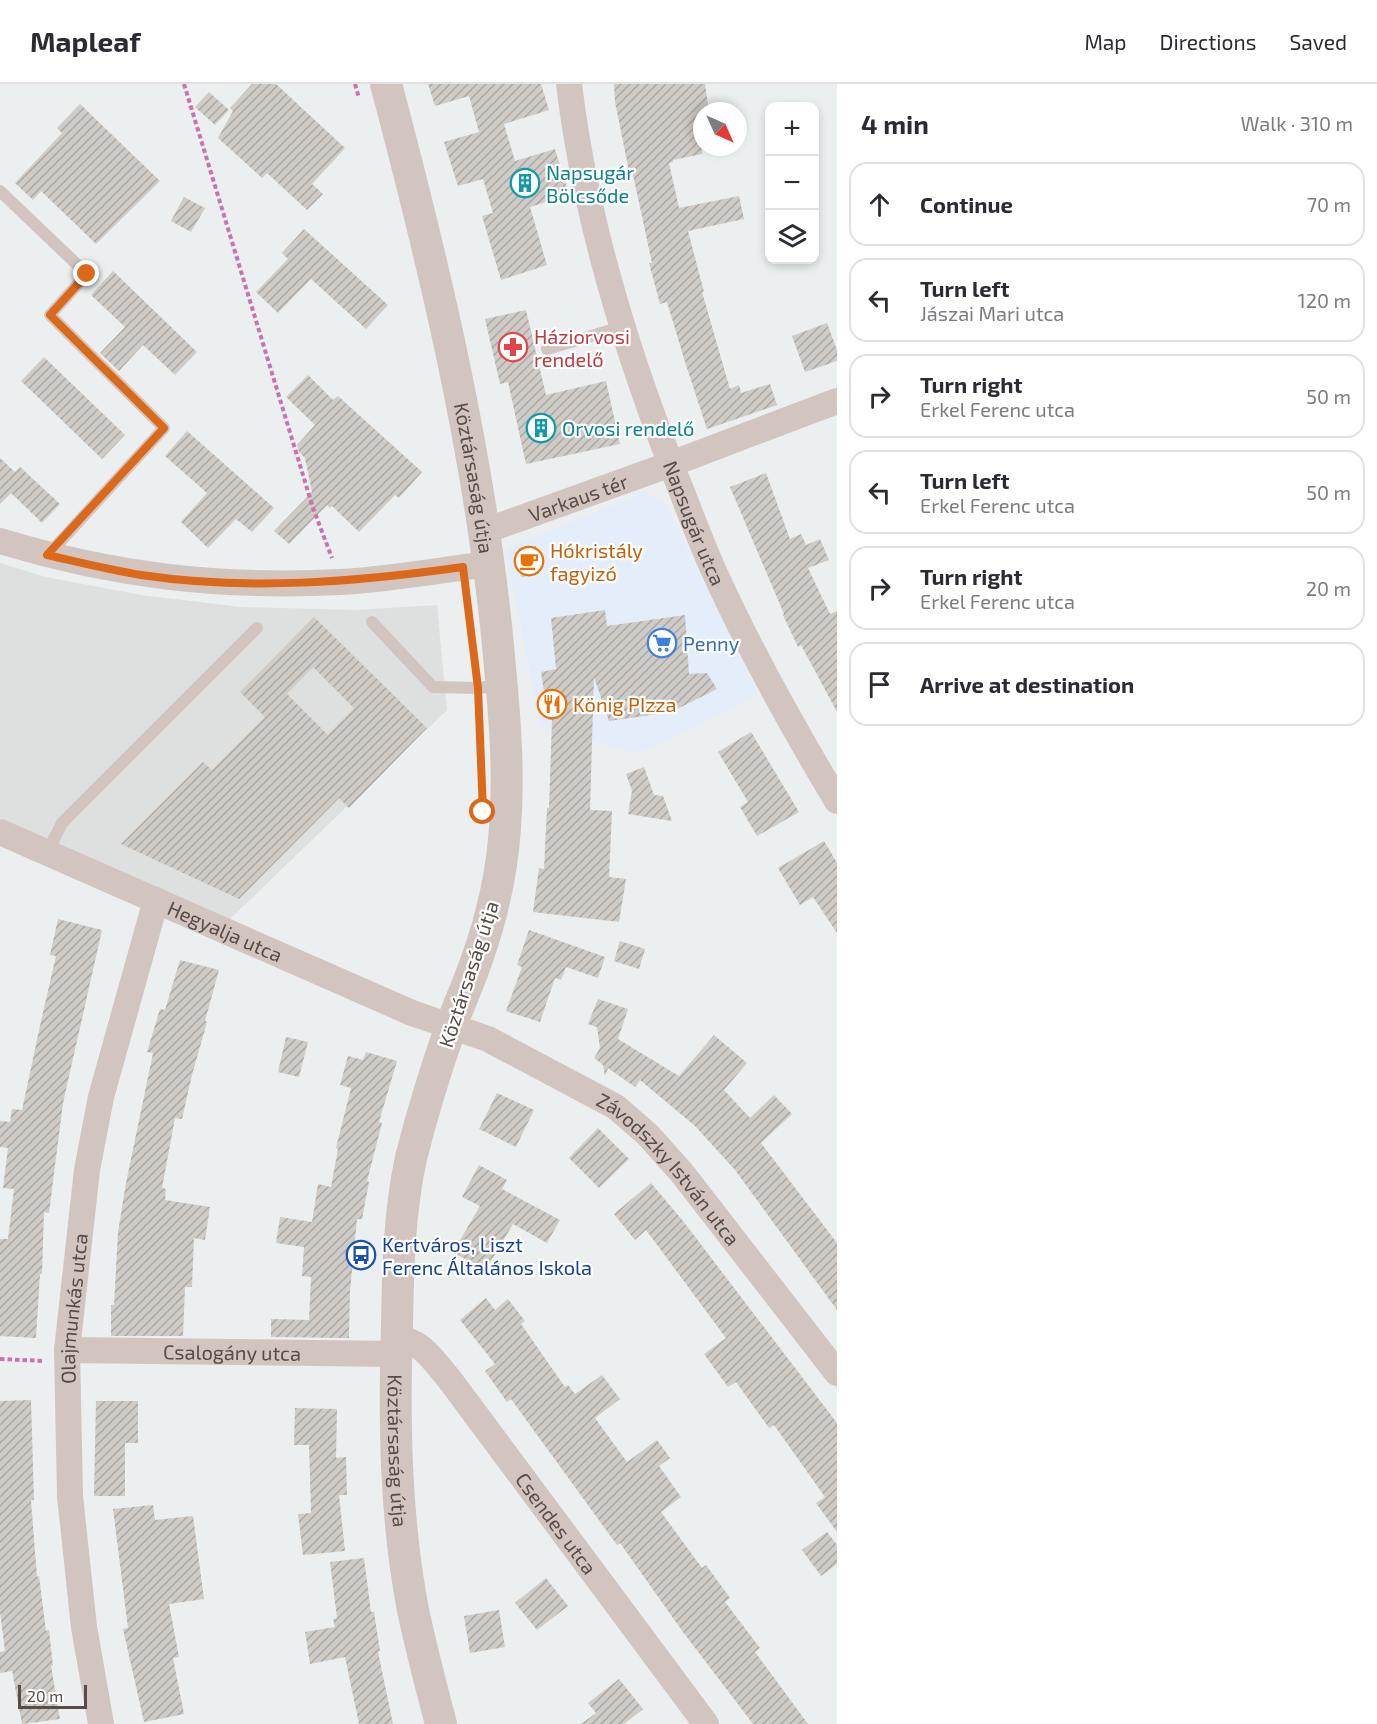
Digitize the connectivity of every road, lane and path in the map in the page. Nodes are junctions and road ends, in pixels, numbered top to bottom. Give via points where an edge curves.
1 (184, 84) edge
2 (355, 84) edge
3 (386, 84) edge
4 (569, 84) edge
5 (362, 105) dead end
6 (0, 191) edge
7 (622, 327) junction
8 (547, 349) dead end
9 (837, 401) edge
10 (671, 464) junction
11 (485, 531) junction
12 (0, 541) edge
13 (47, 555) junction
14 (489, 564) junction
15 (341, 582) junction
16 (372, 622) dead end
17 (257, 628) dead end
18 (502, 685) junction
19 (837, 801) edge
20 (0, 832) edge
21 (47, 853) junction
22 (156, 900) junction
23 (451, 1026) junction
24 (396, 1347) junction
25 (67, 1350) junction
26 (0, 1359) edge
27 (44, 1361) dead end
28 (837, 1373) edge
29 (101, 1724) edge
30 (441, 1724) edge
31 (706, 1724) edge

1 - 15 path via 313,508
2 - 5 path
3 - 11 street, Köztársaság útja via 447,326
4 - 7 street, Napsugár utca via 591,208
6 - 13 lane via 87,274 50,315 164,428
7 - 8 lane
7 - 10 street, Napsugár utca
9 - 10 street, Varkaus tér
10 - 11 street, Varkaus tér
10 - 19 street, Napsugár utca via 717,578 807,752
11 - 14 street, Köztársaság útja
12 - 13 street
13 - 15 street via 141,575 183,579 239,584
14 - 15 street
14 - 18 street, Köztársaság útja
16 - 18 lane via 433,687
17 - 21 lane via 62,823
18 - 23 street, Köztársaság útja via 507,795 498,879 478,958
20 - 21 street, Hegyalja utca
21 - 22 street, Hegyalja utca
22 - 23 street, Hegyalja utca via 412,1013
22 - 25 street, Olajmunkás utca via 99,1107 87,1170
23 - 24 street, Köztársaság útja via 410,1162 401,1219
23 - 28 street, Závodszky István utca via 488,1040 583,1088 634,1122 702,1198
24 - 25 street, Csalogány utca
24 - 30 street, Köztársaság útja via 397,1464 404,1543 412,1607
24 - 31 street, Csendes utca via 406,1338 417,1343 450,1380
25 - 29 street, Olajmunkás utca via 70,1497 84,1628
26 - 27 path

